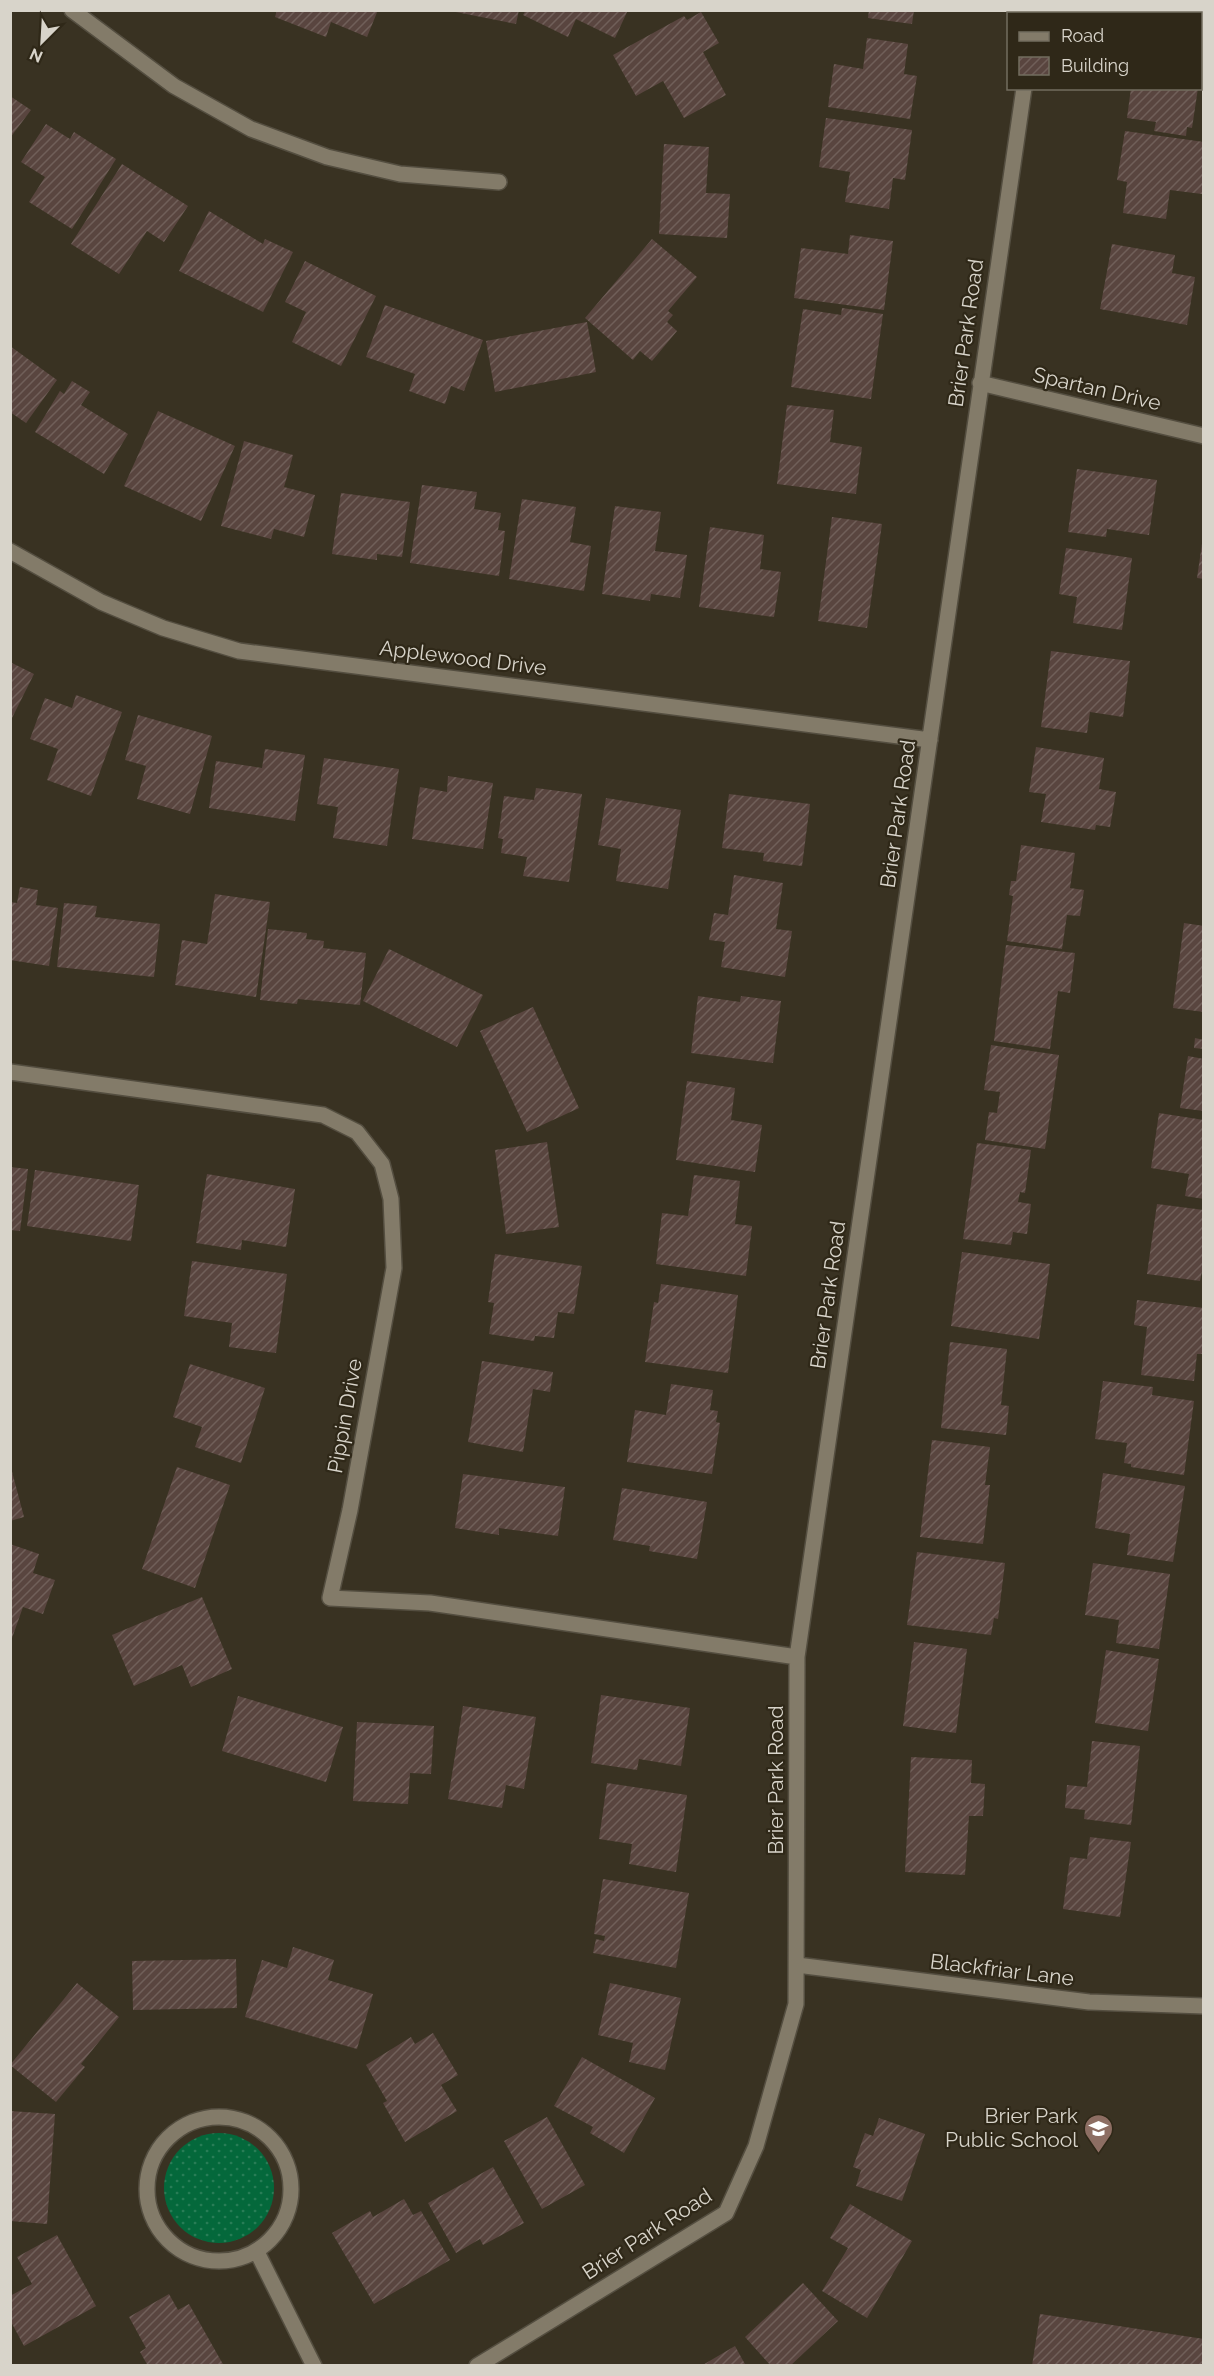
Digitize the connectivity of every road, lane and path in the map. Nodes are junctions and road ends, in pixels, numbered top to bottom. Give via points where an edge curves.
1 (72, 10) edge
2 (1024, 90) edge
3 (499, 182) dead end
4 (980, 383) junction
5 (1203, 436) edge
6 (10, 550) edge
7 (930, 740) junction
8 (10, 1072) edge
9 (797, 1657) junction
10 (796, 1965) junction
11 (1203, 2006) edge
12 (257, 2252) junction
13 (314, 2366) edge
14 (477, 2366) edge

1 - 3 street via 174,86 251,129 327,157 400,174
2 - 4 street, Brier Park Road
4 - 5 street, Spartan Drive
4 - 7 street, Brier Park Road
6 - 7 street, Applewood Drive via 101,602 163,628 239,651
7 - 9 street, Brier Park Road
8 - 9 street, Pippin Drive via 323,1115 357,1132 382,1164 391,1199 394,1268 330,1598 430,1604
9 - 10 street, Brier Park Road
10 - 11 street, Blackfriar Lane via 1089,2002
10 - 14 street, Brier Park Road via 796,2004 759,2135 726,2213
12 - 12 street via 274,2237 286,2217 292,2195 290,2172 280,2150 264,2133 244,2121 222,2117 198,2120 178,2130 160,2147 150,2169 147,2194 153,2218 166,2238 186,2253 209,2261 233,2261
12 - 13 street

